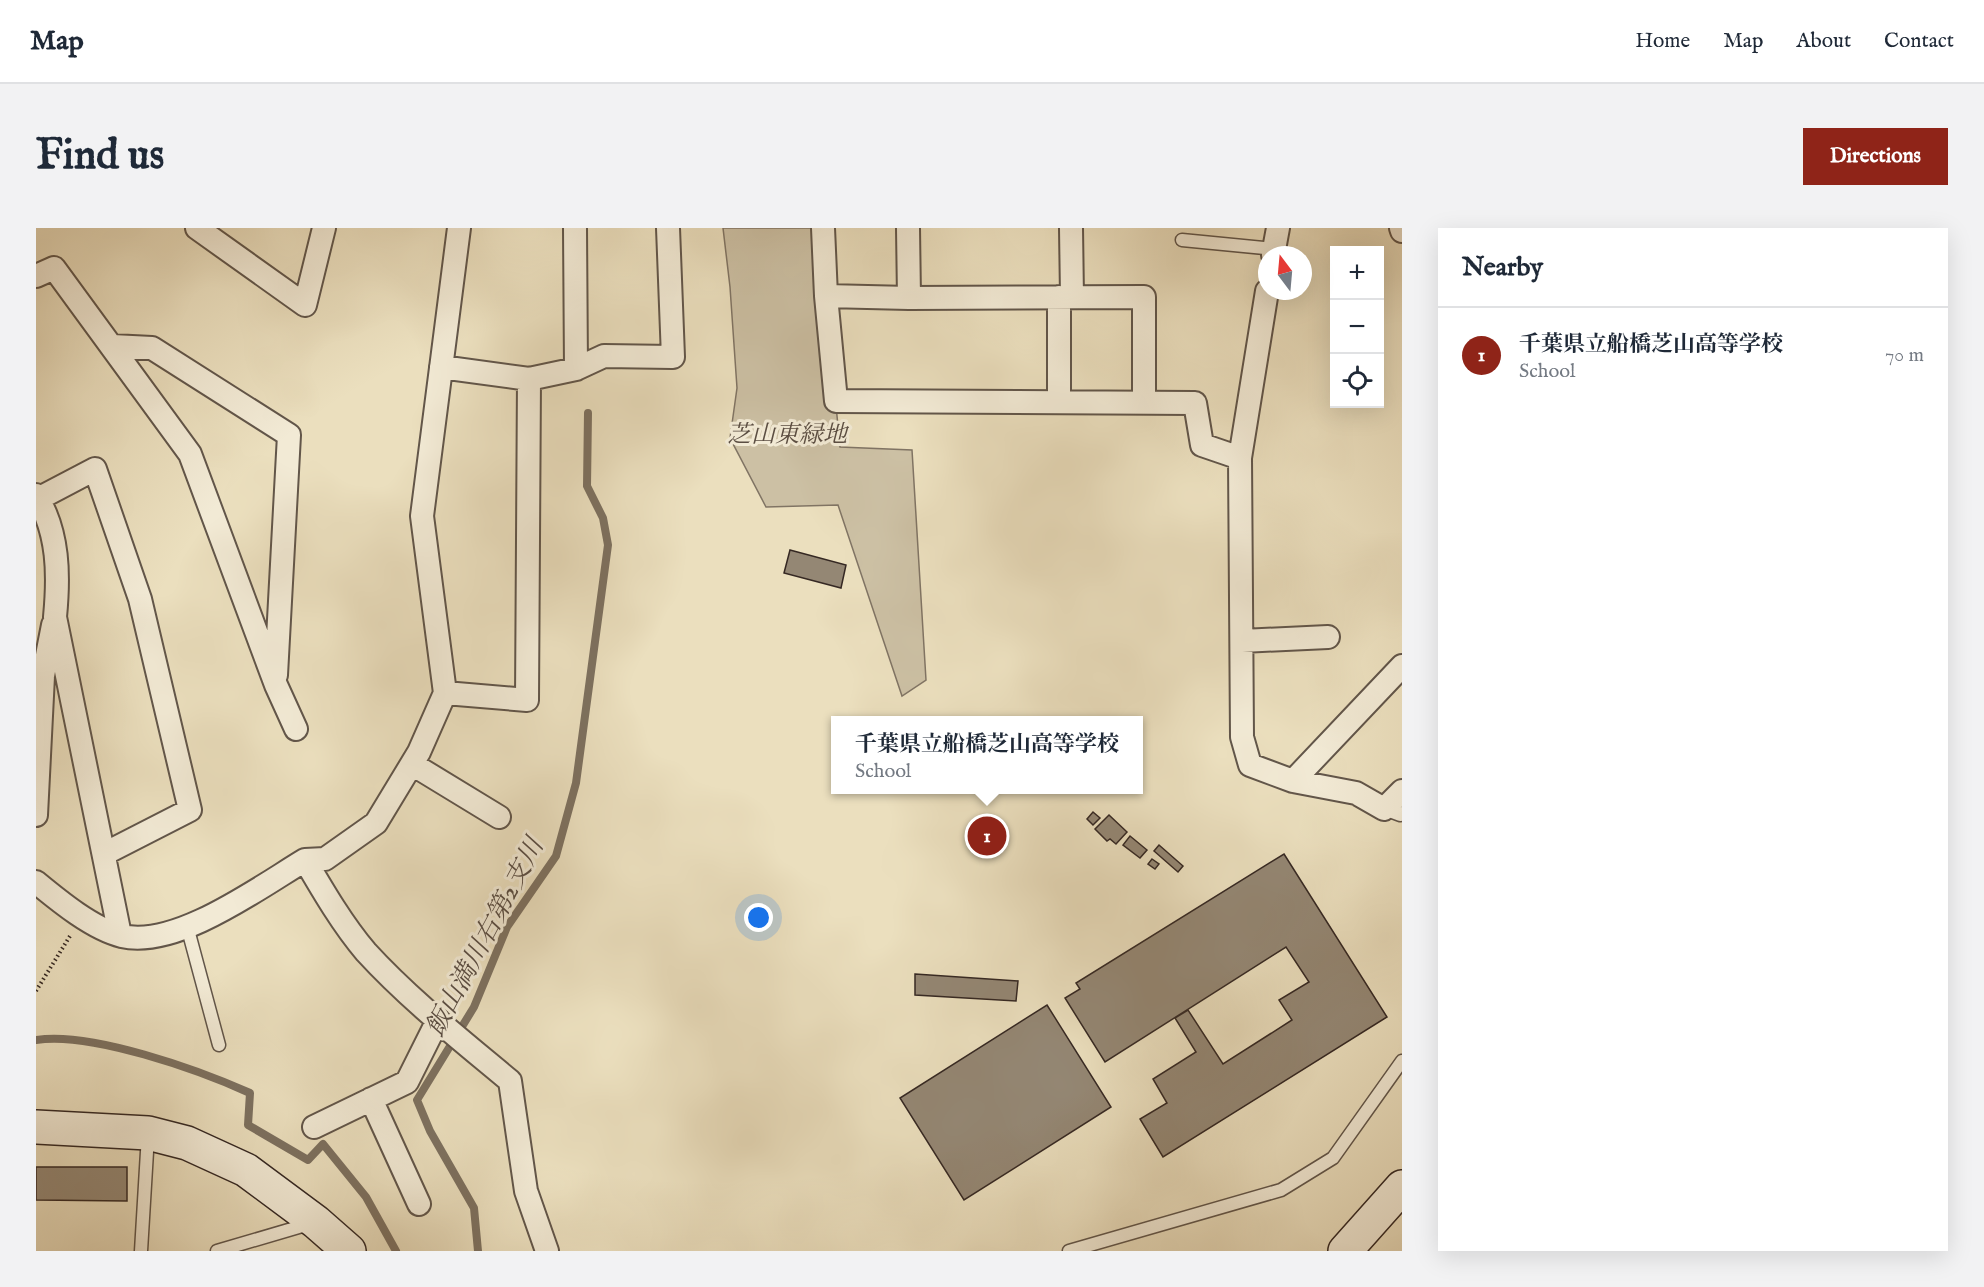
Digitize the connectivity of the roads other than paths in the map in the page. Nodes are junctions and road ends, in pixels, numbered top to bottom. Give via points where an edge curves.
1 (197, 228) edge
2 (324, 228) edge
3 (459, 228) edge
4 (575, 228) edge
5 (668, 228) edge
6 (823, 228) edge
7 (908, 228) edge
8 (1071, 228) edge
9 (1182, 240) dead end
10 (1275, 244) edge
11 (36, 276) edge
12 (826, 296) junction
13 (1066, 297) junction
14 (909, 298) junction
15 (1266, 300) edge
16 (112, 346) junction
17 (441, 367) junction
18 (576, 369) junction
19 (530, 379) junction
20 (1059, 402) junction
21 (1144, 402) junction
22 (1240, 458) junction
23 (37, 497) edge
24 (45, 541) edge
25 (55, 617) junction
26 (1328, 637) dead end
27 (1242, 641) junction
28 (1402, 666) edge
29 (39, 676) edge
30 (276, 685) junction
31 (445, 693) junction
32 (296, 729) dead end
33 (37, 760) edge
34 (412, 764) junction
35 (1293, 781) junction
36 (1402, 791) edge
37 (1393, 811) edge
38 (36, 815) edge
39 (499, 817) dead end
40 (104, 854) junction
41 (305, 860) junction
42 (36, 882) edge
43 (187, 926) junction
44 (120, 935) junction
45 (438, 1020) junction
46 (219, 1045) dead end
47 (1402, 1061) edge
48 (371, 1099) junction
49 (36, 1127) edge
50 (314, 1127) dead end
51 (148, 1133) junction
52 (1401, 1189) edge
53 (419, 1204) dead end
54 (316, 1221) junction
55 (141, 1251) edge
56 (217, 1251) edge
57 (349, 1251) edge
58 (547, 1251) edge
59 (1069, 1251) edge
60 (1345, 1251) edge

1 - 2 street via 305,305
3 - 17 street
4 - 18 street
5 - 18 street via 673,357 604,356
6 - 12 street
7 - 14 street
8 - 13 street
9 - 10 lane
11 - 16 street via 54,268
12 - 14 street
12 - 20 street via 836,401
13 - 14 street
13 - 20 street
13 - 21 street via 1144,297
15 - 22 street
16 - 30 street via 190,454
16 - 30 street via 152,348 290,435
17 - 19 street
17 - 31 street via 422,516
18 - 19 street
19 - 31 street via 527,700
20 - 21 street
21 - 22 street via 1195,403 1202,445
22 - 27 street
23 - 24 street
23 - 40 street via 95,469 140,599 190,810
24 - 25 street via 59,572
25 - 29 street
25 - 40 street
26 - 27 street
27 - 35 street via 1242,737 1250,765
28 - 35 street
29 - 33 street
30 - 32 street
31 - 34 street
33 - 38 street
34 - 39 street
34 - 41 street via 376,823 325,859
35 - 37 street via 1356,793
36 - 37 street
40 - 44 street
41 - 43 street via 228,907
41 - 45 street via 366,951
42 - 44 street via 82,916
43 - 44 street via 139,938
43 - 46 lane
45 - 48 street via 407,1082
45 - 58 street via 510,1081 526,1191
47 - 59 lane via 1334,1158 1281,1190
48 - 50 street
48 - 53 street
49 - 51 street
51 - 54 street via 188,1143 246,1170
51 - 55 lane
52 - 60 street
54 - 56 lane
54 - 57 street

